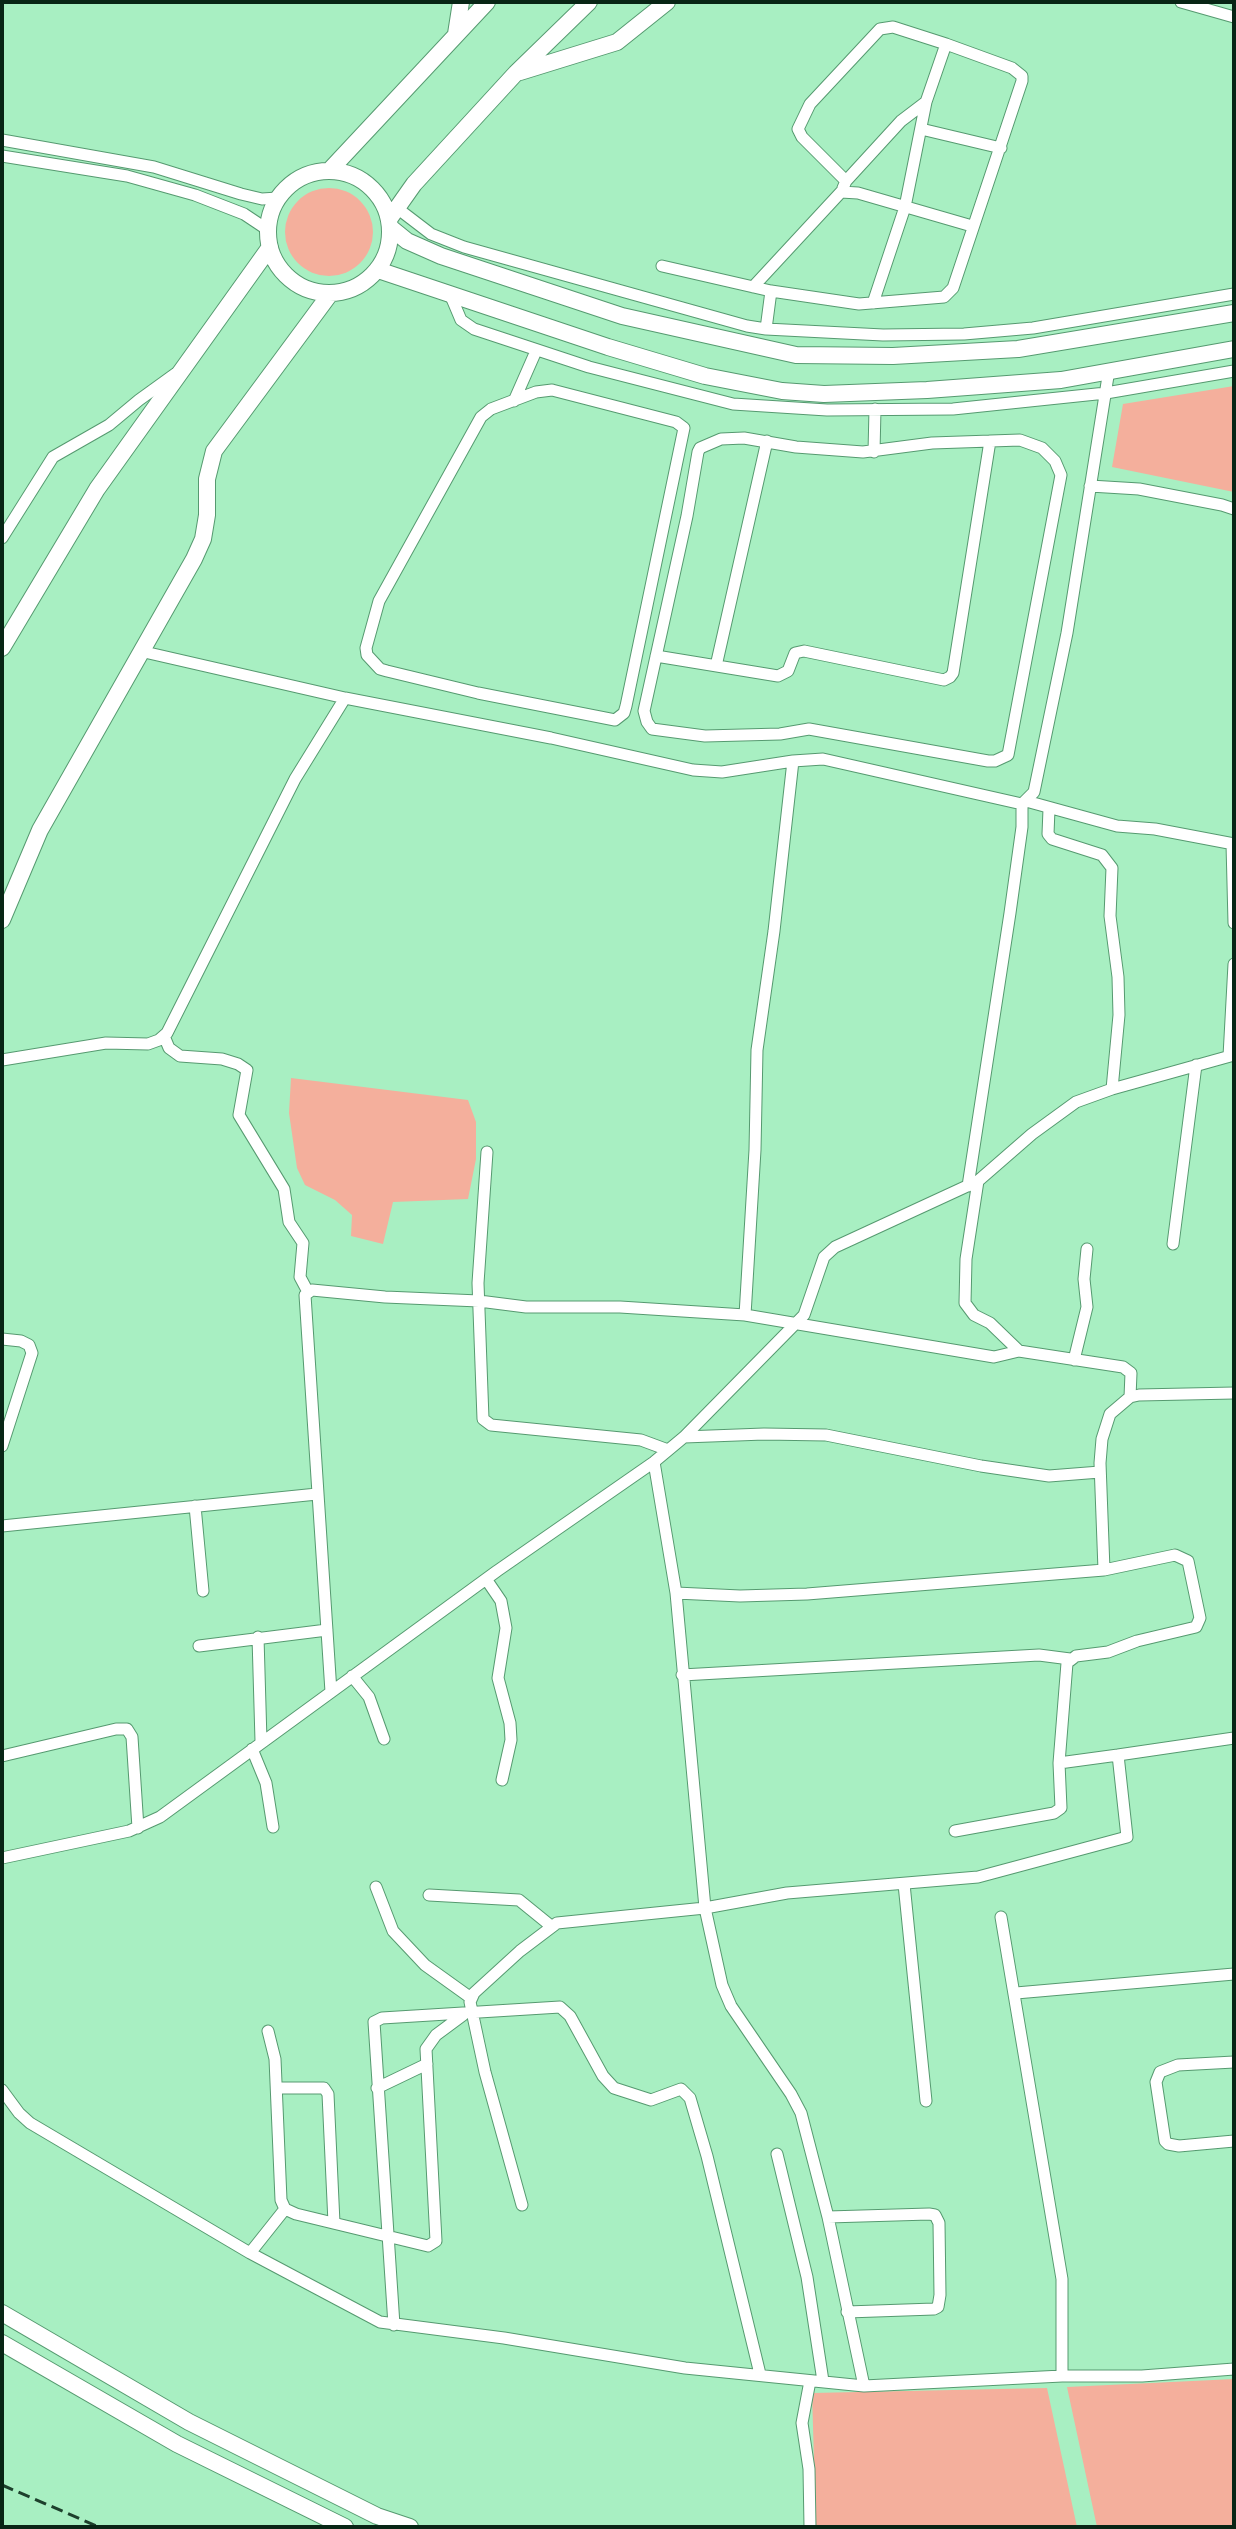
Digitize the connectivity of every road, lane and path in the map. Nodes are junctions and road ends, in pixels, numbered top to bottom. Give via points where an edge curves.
1 (461, 2) edge
2 (487, 2) edge
3 (589, 2) edge
4 (667, 2) edge
5 (1181, 2) edge
6 (1234, 17) edge
7 (456, 34) junction
8 (946, 44) junction
9 (516, 73) junction
10 (926, 102) junction
11 (921, 129) junction
12 (2, 140) edge
13 (1001, 148) junction
14 (2, 156) edge
15 (330, 170) junction
16 (844, 187) junction
17 (278, 198) junction
18 (905, 207) junction
19 (393, 218) junction
20 (972, 226) junction
21 (269, 239) junction
22 (662, 266) dead end
23 (378, 270) junction
24 (606, 286) junction
25 (753, 287) junction
26 (771, 291) junction
27 (330, 294) junction
28 (450, 294) junction
29 (1234, 294) edge
30 (873, 303) junction
31 (599, 309) junction
32 (1234, 313) edge
33 (766, 329) junction
34 (1234, 349) edge
35 (536, 351) junction
36 (1109, 370) junction
37 (180, 371) junction
38 (1234, 371) edge
39 (1106, 393) junction
40 (514, 401) junction
41 (875, 409) junction
42 (767, 441) junction
43 (990, 441) junction
44 (874, 452) junction
45 (1090, 486) junction
46 (1234, 509) edge
47 (2, 538) edge
48 (2, 648) edge
49 (140, 651) junction
50 (656, 656) junction
51 (716, 666) junction
52 (345, 698) junction
53 (793, 761) junction
54 (1024, 803) junction
55 (1049, 809) junction
56 (1233, 844) edge
57 (2, 920) edge
58 (1234, 923) edge
59 (1234, 964) edge
60 (164, 1036) junction
61 (1231, 1056) edge
62 (2, 1060) edge
63 (1196, 1065) junction
64 (1112, 1089) junction
65 (487, 1152) dead end
66 (973, 1183) junction
67 (1173, 1244) dead end
68 (1087, 1249) dead end
69 (308, 1292) junction
70 (479, 1301) junction
71 (745, 1315) junction
72 (798, 1323) junction
73 (2, 1339) edge
74 (1019, 1351) junction
75 (1074, 1360) junction
76 (1234, 1393) edge
77 (1130, 1397) junction
78 (684, 1437) junction
79 (2, 1446) edge
80 (668, 1450) junction
81 (654, 1462) junction
82 (1100, 1472) junction
83 (317, 1494) junction
84 (195, 1506) junction
85 (2, 1526) edge
86 (1104, 1570) junction
87 (486, 1579) junction
88 (203, 1591) dead end
89 (676, 1593) junction
90 (327, 1630) junction
91 (258, 1637) junction
92 (199, 1646) dead end
93 (1070, 1659) junction
94 (682, 1675) junction
95 (352, 1676) junction
96 (331, 1692) junction
97 (1234, 1738) edge
98 (384, 1739) dead end
99 (257, 1745) junction
100 (1118, 1755) junction
101 (2, 1756) edge
102 (1059, 1763) junction
103 (502, 1780) dead end
104 (273, 1827) dead end
105 (138, 1828) junction
106 (955, 1831) dead end
107 (2, 1858) edge
108 (904, 1884) junction
109 (376, 1887) dead end
110 (429, 1895) dead end
111 (705, 1908) junction
112 (1001, 1917) dead end
113 (551, 1926) junction
114 (1234, 1974) edge
115 (1016, 1993) junction
116 (471, 1998) junction
117 (467, 2014) junction
118 (268, 2031) dead end
119 (1234, 2062) edge
120 (427, 2064) junction
121 (277, 2088) junction
122 (377, 2088) junction
123 (2, 2090) edge
124 (926, 2101) dead end
125 (1234, 2141) edge
126 (777, 2154) dead end
127 (522, 2205) dead end
128 (285, 2209) junction
129 (828, 2217) junction
130 (334, 2223) junction
131 (388, 2235) junction
132 (250, 2253) junction
133 (847, 2312) junction
134 (2, 2313) edge
135 (394, 2325) junction
136 (2, 2343) edge
137 (1234, 2369) edge
138 (760, 2374) junction
139 (1062, 2376) junction
140 (817, 2381) junction
141 (864, 2386) junction
142 (345, 2527) edge
143 (410, 2527) edge
144 (810, 2527) edge

1 - 7 street
2 - 7 street
3 - 9 street
4 - 9 street via 617,42
5 - 6 street
7 - 15 street
8 - 10 street
8 - 13 street via 1022,76
8 - 16 street via 893,27 880,29 806,110 799,133
9 - 19 street via 414,184
10 - 11 street
10 - 16 street via 901,121
11 - 13 street
11 - 18 street
12 - 17 street via 154,167 241,194
13 - 20 street
14 - 21 street via 127,176 195,195 244,214
15 - 17 street via 299,179
15 - 19 street via 370,185
16 - 18 street
16 - 25 street
17 - 21 street
18 - 20 street
18 - 30 street
19 - 23 street via 387,256
19 - 24 street via 438,237
19 - 31 street via 407,241
20 - 30 street via 949,294 935,300
21 - 27 street via 284,273 307,290
21 - 37 street
22 - 25 street
23 - 27 street via 365,283
23 - 28 street
24 - 31 street
24 - 33 street
25 - 26 street
26 - 30 street
26 - 33 street
27 - 49 street via 214,451 203,539
28 - 35 street via 467,325
28 - 36 street via 705,376 782,391 999,386
29 - 33 street via 1033,328 964,334
31 - 32 street via 796,355 840,357 1018,349
34 - 36 street
35 - 40 street
35 - 41 street via 733,404
36 - 39 street
37 - 47 street via 109,425 53,457
37 - 48 street via 97,489
38 - 39 street
39 - 41 street via 953,409
39 - 45 street
40 - 40 street via 481,417 379,601 367,655 387,671 615,720 626,706 684,428 552,390
41 - 44 street
42 - 44 street
42 - 50 street via 721,439 700,448
42 - 51 street
43 - 44 street
43 - 50 street via 1035,445 1055,461 1061,475 1011,748 1001,759 809,729 705,736 659,731 647,722 644,711
43 - 51 street via 950,677 944,680 804,651 795,653 788,671 778,676
45 - 46 street via 1139,489
45 - 54 street via 1034,792
49 - 52 street
49 - 57 street via 40,830
50 - 51 street
52 - 53 street via 708,772
52 - 60 street via 295,779
53 - 54 street via 823,759
53 - 71 street via 757,1050
54 - 55 street
54 - 66 street
55 - 56 street
55 - 64 street via 1052,839 1102,855 1112,868 1110,916 1119,1015
56 - 58 street
59 - 61 street
60 - 62 street via 148,1044 106,1043
60 - 69 street via 180,1056 222,1059 247,1070 239,1115 284,1189 289,1222 303,1243 300,1277
61 - 63 street
63 - 64 street
63 - 67 street
64 - 66 street via 1069,1105
65 - 70 street
66 - 72 street via 829,1252 809,1308
66 - 74 street via 965,1303
68 - 75 street via 1087,1307
69 - 70 street
69 - 83 street via 304,1299
70 - 71 street
70 - 80 street via 481,1414 486,1423 641,1440
71 - 72 street
72 - 74 street via 994,1357
72 - 78 street
73 - 79 street via 21,1341 32,1353
74 - 75 street
75 - 77 street via 1129,1370
76 - 77 street
77 - 82 street via 1110,1414
78 - 80 street
78 - 82 street via 826,1435 1049,1476
80 - 81 street
81 - 87 street
81 - 89 street
82 - 86 street
83 - 84 street
83 - 90 street
84 - 85 street
84 - 88 street
86 - 89 street via 807,1594
86 - 93 street via 1184,1557 1193,1577 1200,1623
87 - 95 street
87 - 103 street via 501,1601 506,1628 498,1678 511,1740
89 - 94 street
90 - 91 street
90 - 96 street
91 - 92 street
91 - 99 street
93 - 94 street via 1039,1655
93 - 102 street
94 - 111 street
95 - 96 street
95 - 98 street via 369,1697
96 - 99 street
97 - 100 street
99 - 104 street
99 - 105 street
100 - 102 street
100 - 108 street via 1127,1837 978,1877
101 - 105 street via 127,1729 132,1737
102 - 106 street via 1059,1811
105 - 107 street
108 - 111 street via 787,1893
108 - 124 street
109 - 116 street via 393,1931 425,1965
110 - 113 street via 519,1900
111 - 113 street
111 - 129 street via 731,2006 801,2113
112 - 115 street
113 - 116 street
114 - 115 street
115 - 139 street via 1062,2279
116 - 117 street
117 - 120 street via 431,2040
117 - 122 street via 377,2019 372,2028
117 - 127 street
117 - 138 street via 560,2007 614,2088 651,2100 676,2090 686,2092 707,2156
118 - 121 street
119 - 125 street via 1178,2065 1160,2072 1156,2082 1168,2144
120 - 122 street
120 - 131 street via 436,2241 428,2246
121 - 128 street
121 - 130 street via 324,2088 328,2094
122 - 131 street
123 - 132 street via 30,2123
126 - 140 street via 807,2277
128 - 130 street
128 - 132 street
129 - 133 street
129 - 133 street via 929,2214 939,2223 938,2307
130 - 131 street
131 - 135 street
132 - 135 street via 369,2318
133 - 141 street
134 - 143 street via 189,2422 377,2516
135 - 138 street via 685,2368
136 - 142 street via 177,2444
137 - 139 street
138 - 140 street
139 - 141 street
140 - 141 street
140 - 144 street via 802,2423

